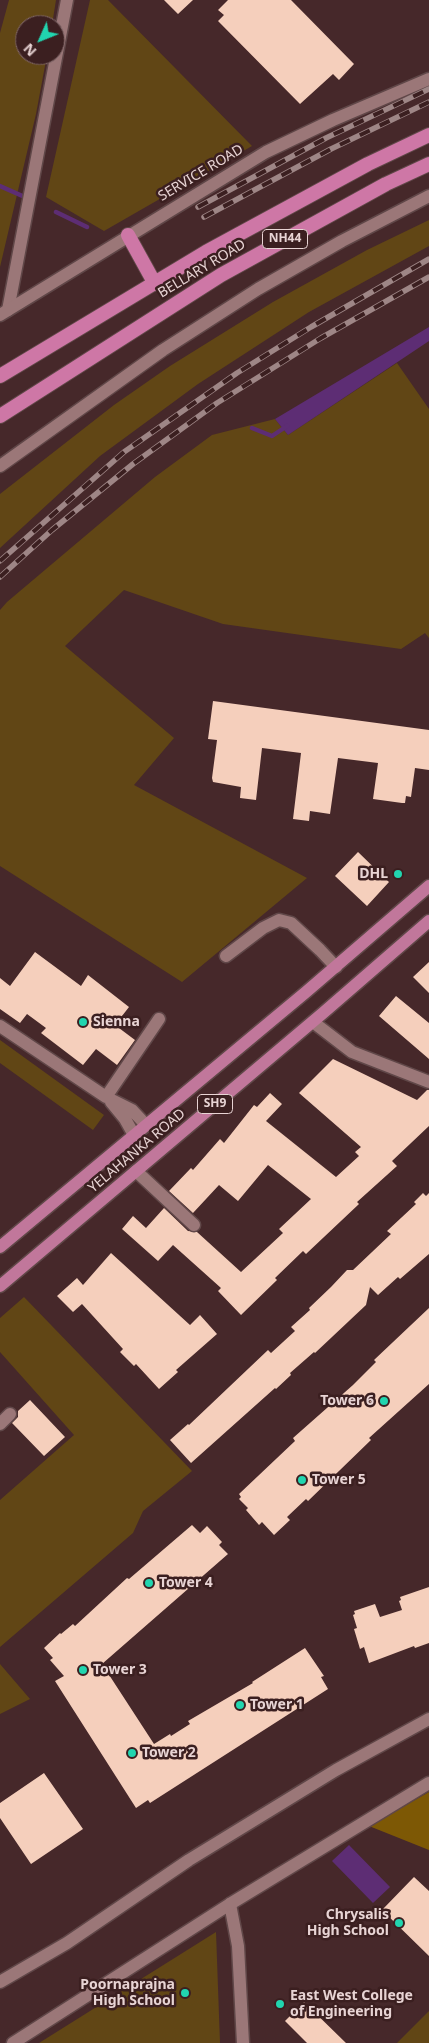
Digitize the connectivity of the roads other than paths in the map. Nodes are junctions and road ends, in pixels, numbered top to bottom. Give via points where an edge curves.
1 (67, 0) edge
2 (429, 79) edge
3 (429, 135) edge
4 (429, 164) edge
5 (429, 196) edge
6 (128, 235) junction
7 (156, 283) junction
8 (4, 312) edge
9 (0, 376) edge
10 (0, 416) edge
11 (0, 466) edge
12 (429, 886) edge
13 (429, 921) edge
14 (226, 956) dead end
15 (336, 967) junction
16 (159, 1019) dead end
17 (313, 1022) junction
18 (0, 1026) edge
19 (429, 1082) edge
20 (106, 1097) junction
21 (146, 1125) junction
22 (134, 1135) junction
23 (136, 1171) junction
24 (194, 1225) dead end
25 (0, 1247) edge
26 (0, 1286) edge
27 (10, 1414) dead end
28 (0, 1424) edge
29 (429, 1719) edge
30 (429, 1783) edge
31 (230, 1904) junction
32 (0, 1982) edge
33 (13, 2043) edge
34 (243, 2043) edge

1 - 8 street
2 - 6 street, SERVICE ROAD via 266,152
3 - 7 highway, BELLARY ROAD / NH44 via 285,208
4 - 10 highway, BELLARY ROAD / NH44 via 386,184 221,275
5 - 11 street via 258,289 163,350
6 - 7 highway
6 - 8 street, SERVICE ROAD
7 - 9 highway, BELLARY ROAD / NH44
12 - 15 main road, YELAHANKA ROAD / SH9
13 - 17 main road, YELAHANKA ROAD / SH9
14 - 15 street via 278,920 296,927
15 - 21 main road, YELAHANKA ROAD / SH9
16 - 20 street
17 - 19 street via 352,1052
17 - 23 main road, YELAHANKA ROAD / SH9
18 - 20 street
20 - 21 street via 132,1110
20 - 22 street
21 - 22 main road, YELAHANKA ROAD / SH9
22 - 25 main road, YELAHANKA ROAD / SH9
23 - 24 street
23 - 26 main road, YELAHANKA ROAD / SH9
27 - 28 street
29 - 32 street via 336,1770 189,1860 67,1943
30 - 31 street
31 - 33 street
31 - 34 street via 238,1946

